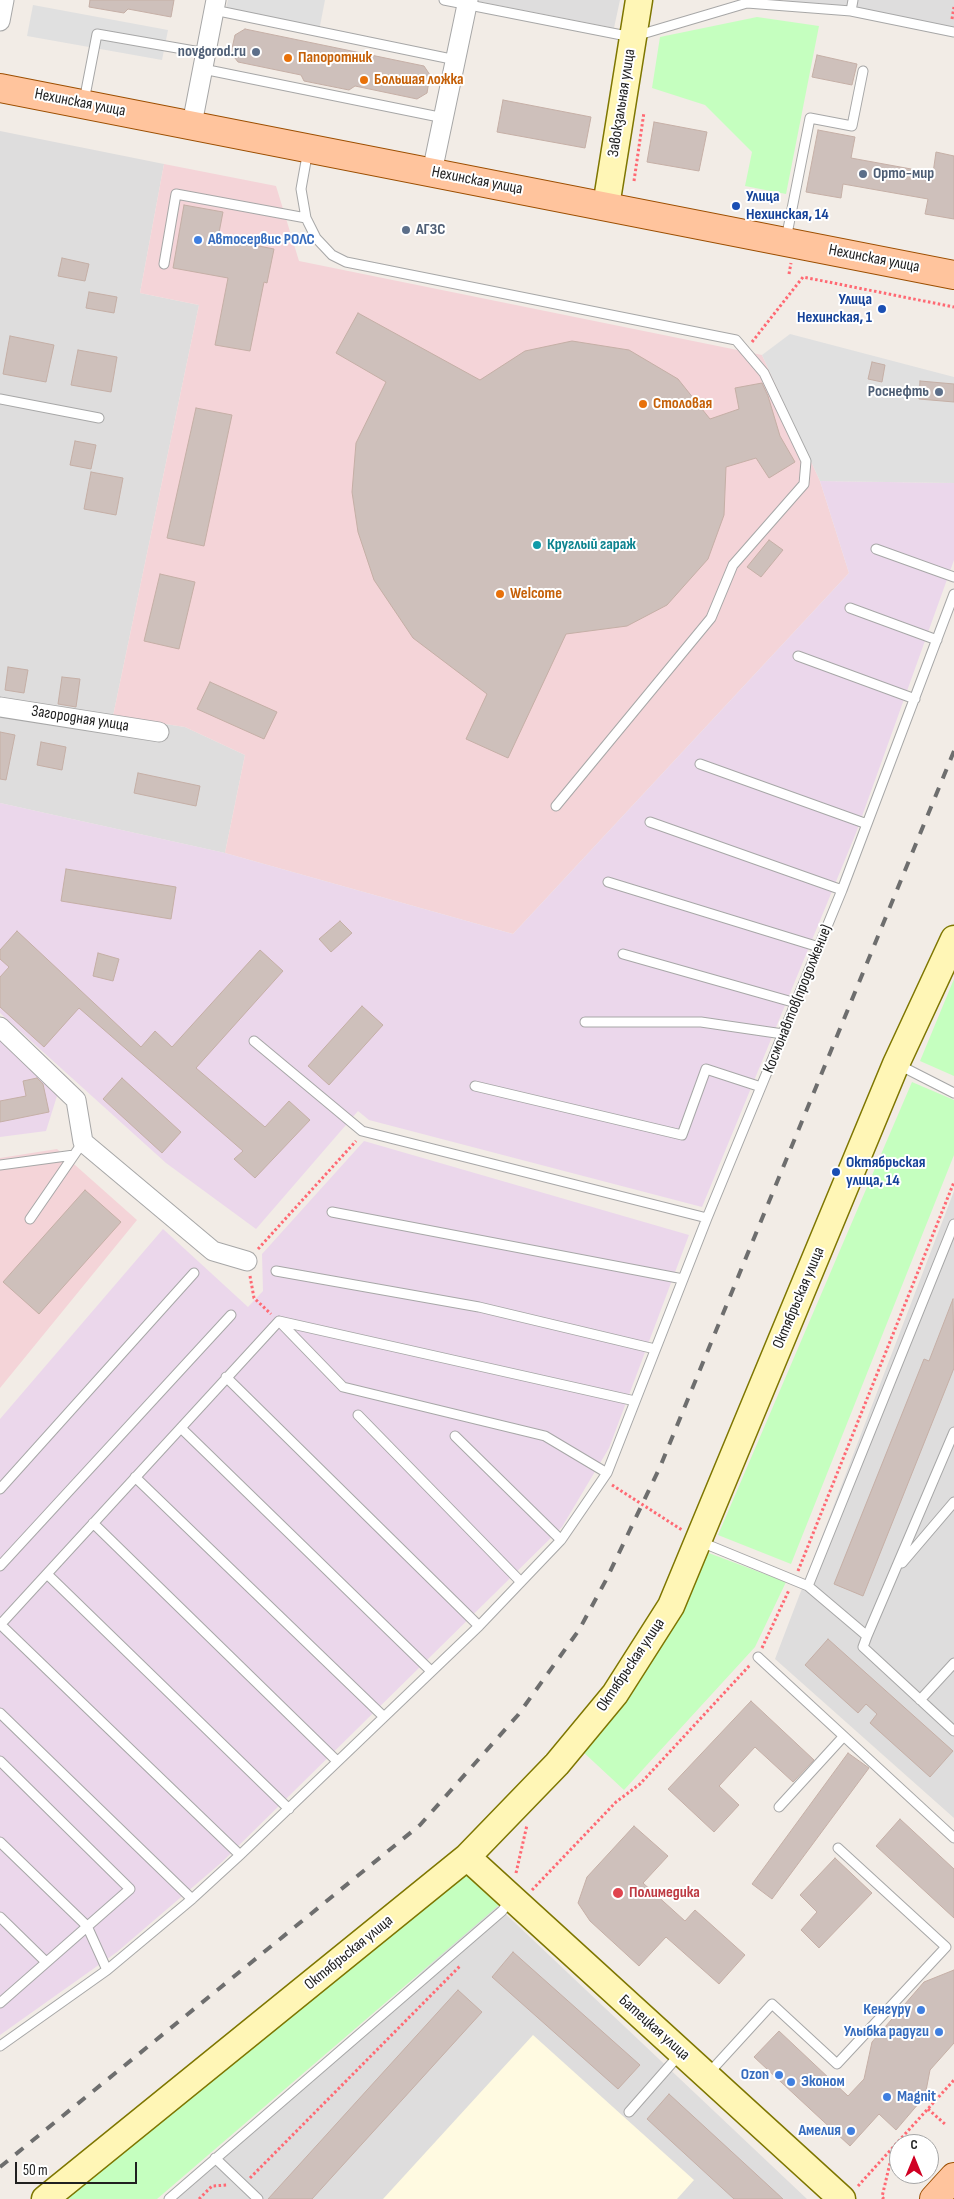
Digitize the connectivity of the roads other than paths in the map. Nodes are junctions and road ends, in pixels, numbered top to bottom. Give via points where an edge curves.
1 (4, 0) edge
2 (444, 0) edge
3 (639, 0) edge
4 (853, 0) edge
5 (467, 2) edge
6 (215, 5) edge
7 (851, 11) junction
8 (0, 21) edge
9 (954, 32) edge
10 (632, 37) junction
11 (456, 60) junction
12 (204, 61) junction
13 (864, 71) dead end
14 (0, 88) edge
15 (83, 104) junction
16 (444, 118) junction
17 (192, 124) junction
18 (308, 147) junction
19 (432, 172) junction
20 (606, 206) junction
21 (306, 218) junction
22 (785, 242) junction
23 (164, 264) dead end
24 (954, 275) edge
25 (0, 399) edge
26 (99, 418) dead end
27 (876, 549) dead end
28 (954, 577) edge
29 (954, 594) edge
30 (850, 608) dead end
31 (936, 640) junction
32 (798, 656) dead end
33 (915, 698) junction
34 (0, 707) edge
35 (159, 732) dead end
36 (700, 764) dead end
37 (556, 806) dead end
38 (650, 822) dead end
39 (868, 824) junction
40 (608, 882) dead end
41 (842, 890) junction
42 (954, 939) edge
43 (819, 947) junction
44 (623, 954) dead end
45 (796, 1003) junction
46 (585, 1022) dead end
47 (0, 1027) edge
48 (783, 1034) junction
49 (254, 1041) dead end
50 (896, 1064) junction
51 (475, 1086) dead end
52 (761, 1087) junction
53 (954, 1093) edge
54 (79, 1148) junction
55 (0, 1165) edge
56 (332, 1212) dead end
57 (707, 1218) junction
58 (30, 1219) dead end
59 (954, 1224) edge
60 (247, 1261) road end
61 (276, 1271) dead end
62 (194, 1273) dead end
63 (683, 1279) junction
64 (231, 1314) dead end
65 (279, 1321) junction
66 (655, 1349) junction
67 (226, 1377) junction
68 (635, 1401) junction
69 (358, 1415) dead end
70 (181, 1428) junction
71 (954, 1432) edge
72 (455, 1436) dead end
73 (605, 1476) junction
74 (135, 1477) junction
75 (0, 1489) edge
76 (954, 1502) edge
77 (93, 1523) junction
78 (561, 1540) junction
79 (698, 1541) junction
80 (0, 1566) edge
81 (895, 1570) junction
82 (47, 1574) junction
83 (521, 1582) junction
84 (808, 1586) junction
85 (0, 1625) edge
86 (479, 1626) junction
87 (867, 1636) junction
88 (758, 1657) road end
89 (954, 1663) edge
90 (430, 1671) junction
91 (920, 1700) junction
92 (0, 1713) edge
93 (383, 1716) junction
94 (954, 1731) edge
95 (843, 1737) junction
96 (0, 1761) edge
97 (337, 1761) junction
98 (779, 1807) dead end
99 (289, 1810) junction
100 (954, 1838) edge
101 (0, 1842) edge
102 (838, 1848) dead end
103 (240, 1855) junction
104 (467, 1857) junction
105 (518, 1887) junction
106 (192, 1899) junction
107 (0, 1917) edge
108 (87, 1926) junction
109 (954, 1941) edge
110 (946, 1947) junction
111 (46, 1962) junction
112 (107, 1970) junction
113 (1, 2001) edge
114 (0, 2046) edge
115 (682, 2052) junction
116 (707, 2075) junction
117 (629, 2112) dead end
118 (215, 2158) junction
119 (954, 2177) edge
120 (848, 2193) edge
121 (45, 2199) edge
122 (169, 2199) edge
123 (258, 2199) edge
124 (934, 2199) edge

1 - 8 street
2 - 5 lane
3 - 10 main road, Завокзальная улица
4 - 7 lane
5 - 10 lane
5 - 11 street
6 - 11 lane
6 - 12 street
7 - 9 lane
7 - 10 lane via 747,3
10 - 20 main road, Завокзальная улица
11 - 16 street
12 - 15 lane via 97,34
12 - 16 lane
12 - 17 street
13 - 22 lane via 852,126 810,118
14 - 15 main road, Нехинская улица
15 - 17 main road, Нехинская улица
16 - 19 street
17 - 18 main road, Нехинская улица
18 - 19 main road, Нехинская улица
18 - 21 lane via 302,188
19 - 20 main road, Нехинская улица
20 - 22 main road, Нехинская улица
21 - 23 lane via 176,194
21 - 37 lane via 324,247 346,262 736,340 764,373 806,461 804,484 733,566 711,618
22 - 24 main road, Нехинская улица
25 - 26 lane
27 - 28 lane
29 - 31 lane, Космонавтов(продолжение)
30 - 31 lane
31 - 33 lane, Космонавтов(продолжение)
32 - 33 lane
33 - 39 lane, Космонавтов(продолжение)
34 - 35 street, Загородная улица
36 - 39 lane
38 - 41 lane
39 - 41 lane, Космонавтов(продолжение)
40 - 43 lane
41 - 43 lane, Космонавтов(продолжение)
42 - 50 main road, Октябрьская улица
43 - 45 lane, Космонавтов(продолжение)
44 - 45 lane
45 - 48 lane, Космонавтов(продолжение)
46 - 48 lane via 701,1022
47 - 54 street via 76,1100
48 - 52 lane, Космонавтов(продолжение)
49 - 57 lane via 364,1132
50 - 53 lane
50 - 79 main road, Октябрьская улица
51 - 52 lane via 682,1135 706,1070
52 - 57 lane, Космонавтов(продолжение)
54 - 55 lane
54 - 58 lane
54 - 60 street via 213,1251
56 - 63 lane
57 - 63 lane, Космонавтов(продолжение)
59 - 84 lane
61 - 66 lane via 479,1307
62 - 75 lane
63 - 66 lane, Космонавтов(продолжение)
64 - 80 lane
65 - 67 lane
65 - 68 lane
65 - 73 lane via 343,1387 544,1436
66 - 68 lane, Космонавтов(продолжение)
67 - 70 lane
67 - 86 lane
68 - 73 lane, Космонавтов(продолжение)
69 - 83 lane
70 - 74 lane
70 - 90 lane
71 - 81 lane
72 - 78 lane
73 - 78 lane, Космонавтов(продолжение)
74 - 77 lane
74 - 93 lane
76 - 81 lane
77 - 82 lane
77 - 97 lane
78 - 83 lane, Космонавтов(продолжение)
79 - 84 lane
79 - 104 main road, Октябрьская улица via 671,1606 615,1694 557,1764
81 - 87 lane
82 - 85 lane
82 - 99 lane
83 - 86 lane, Космонавтов(продолжение)
84 - 87 lane
85 - 103 lane
86 - 90 lane, Космонавтов(продолжение)
87 - 91 lane via 863,1647
88 - 95 lane
89 - 91 lane
90 - 93 lane, Космонавтов(продолжение)
91 - 94 lane
92 - 106 lane
93 - 97 lane, Космонавтов(продолжение)
95 - 98 lane
95 - 100 lane
96 - 108 lane via 130,1889
97 - 99 lane, Космонавтов(продолжение)
99 - 103 lane, Космонавтов(продолжение)
101 - 108 lane
102 - 110 lane
103 - 106 lane, Космонавтов(продолжение)
104 - 105 main road, Батецкая улица
104 - 121 main road, Октябрьская улица
105 - 115 main road, Батецкая улица
105 - 118 lane via 502,1911
106 - 112 lane, Космонавтов(продолжение)
107 - 111 lane
108 - 111 lane
108 - 112 lane
109 - 110 lane
110 - 116 lane via 837,2064 772,2004
111 - 113 lane
112 - 114 lane, Космонавтов(продолжение)
115 - 116 main road, Батецкая улица
115 - 117 lane
116 - 120 main road, Батецкая улица
118 - 122 lane
118 - 123 lane
119 - 124 main road

